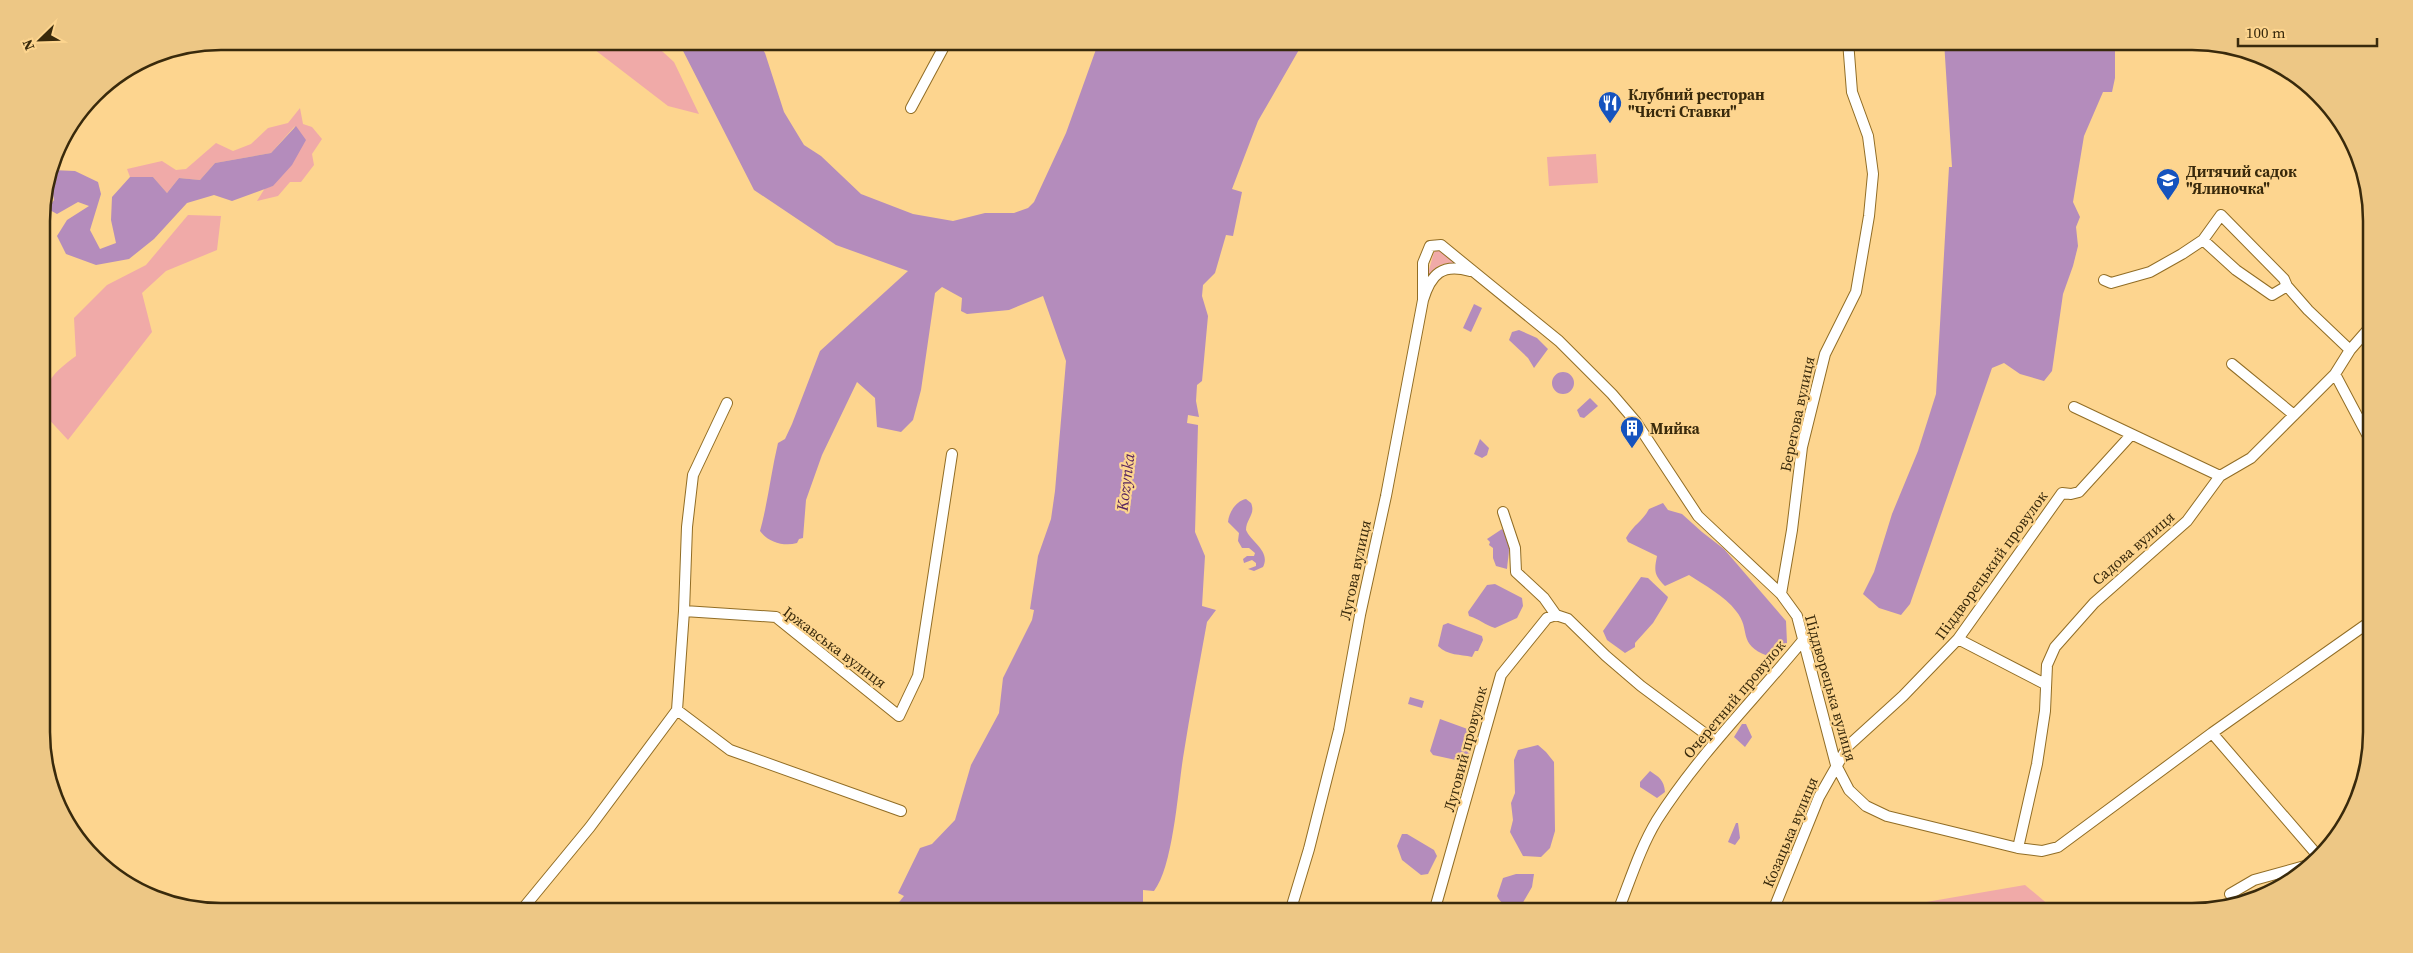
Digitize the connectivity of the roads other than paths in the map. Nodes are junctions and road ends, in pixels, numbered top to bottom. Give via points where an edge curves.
1 (943, 50) edge
2 (1849, 50) edge
3 (911, 108) dead end
4 (2203, 240) junction
5 (1473, 272) junction
6 (2104, 280) dead end
7 (2287, 286) junction
8 (1422, 300) junction
9 (2363, 334) edge
10 (2350, 350) junction
11 (2232, 364) dead end
12 (2335, 374) junction
13 (727, 403) dead end
14 (2074, 407) dead end
15 (2294, 416) junction
16 (2363, 427) edge
17 (2131, 435) junction
18 (952, 454) dead end
19 (2220, 476) junction
20 (1503, 512) dead end
21 (1781, 594) junction
22 (684, 610) junction
23 (1556, 614) junction
24 (2363, 628) edge
25 (1804, 639) junction
26 (1958, 639) junction
27 (2045, 684) junction
28 (677, 710) junction
29 (2212, 733) junction
30 (1715, 741) junction
31 (1836, 765) junction
32 (901, 811) dead end
33 (2018, 848) junction
34 (2315, 851) edge
35 (2295, 869) edge
36 (2230, 894) dead end
37 (527, 903) edge
38 (1293, 903) edge
39 (1437, 903) edge
40 (1622, 903) edge
41 (1777, 903) edge

1 - 3 street
2 - 21 street, Берегова вулиця via 1852,92 1870,146 1873,174 1869,216 1856,292 1825,354 1802,447
4 - 6 street via 2150,272 2111,283
4 - 7 street via 2236,270 2272,295
4 - 7 street via 2220,215 2284,279
5 - 8 street, Лугова вулиця via 1456,268 1441,271 1428,286
5 - 8 street, Піддворецька вулиця via 1444,246 1432,245 1423,263
5 - 21 street, Піддворецька вулиця via 1559,341 1612,394 1636,422 1698,516
7 - 10 street
8 - 38 street, Лугова вулиця via 1339,730
9 - 10 street, Садова вулиця
10 - 12 street, Садова вулиця
11 - 15 street
12 - 15 street, Садова вулиця
12 - 16 street
13 - 22 street via 693,475
14 - 17 street
15 - 19 street, Садова вулиця via 2251,458
17 - 19 street
17 - 26 street, Піддворецький провулок via 2079,492 2062,493
18 - 22 street, Іржавська вулиця via 918,676 900,716 776,617
19 - 27 street, Садова вулиця via 2187,521 2094,602 2056,647 2047,666
20 - 23 street via 1516,548 1516,572
21 - 25 street, Піддворецька вулиця via 1796,616
22 - 28 street
23 - 30 street via 1568,619 1627,674
23 - 39 street, Луговий провулок via 1547,618 1501,675
24 - 29 street, Піддворецька вулиця
25 - 30 street, Очеретний провулок
25 - 31 street, Піддворецька вулиця
26 - 27 street
26 - 31 street, Піддворецький провулок via 1903,696 1848,746
27 - 33 street, Садова вулиця via 2045,711 2037,764
28 - 32 street via 730,750
28 - 37 street via 590,827
29 - 33 street, Піддворецька вулиця via 2058,847 2042,851
29 - 34 street
30 - 40 street, Очеретний провулок via 1657,821
31 - 33 street, Піддворецька вулиця via 1849,790 1866,806 1887,816
31 - 41 street, Козацька вулиця via 1819,797
35 - 36 street via 2254,880

